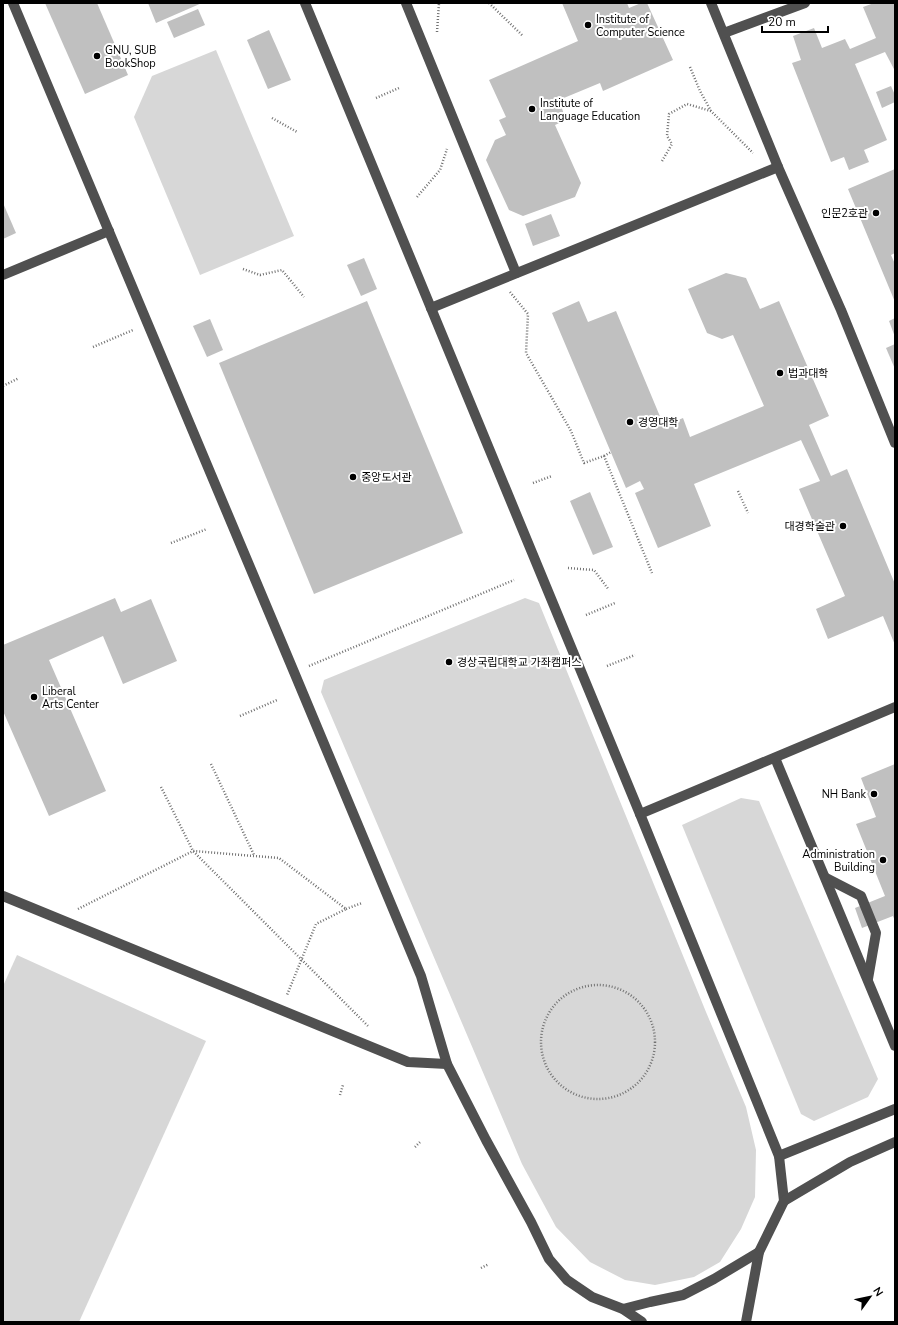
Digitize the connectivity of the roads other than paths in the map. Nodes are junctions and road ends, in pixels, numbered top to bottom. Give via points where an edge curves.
1 (13, 3) edge
2 (305, 3) edge
3 (406, 3) edge
4 (712, 3) edge
5 (805, 3) edge
6 (724, 33) junction
7 (778, 167) junction
8 (109, 231) junction
9 (516, 273) junction
10 (3, 275) edge
11 (431, 308) junction
12 (895, 443) edge
13 (895, 707) edge
14 (776, 758) junction
15 (640, 814) junction
16 (826, 878) junction
17 (3, 896) edge
18 (868, 979) junction
19 (895, 1046) edge
20 (447, 1064) junction
21 (895, 1109) edge
22 (895, 1142) edge
23 (779, 1156) junction
24 (784, 1201) junction
25 (759, 1252) junction
26 (623, 1309) junction
27 (642, 1322) edge
28 (746, 1322) edge

1 - 8 street
2 - 11 street
3 - 9 street
4 - 6 street
5 - 6 street
6 - 7 street
7 - 9 street
7 - 12 street via 841,310
8 - 10 street
8 - 20 street via 421,976
9 - 11 street
11 - 15 street
13 - 14 street
14 - 15 street
14 - 16 street
15 - 23 street
16 - 18 street
16 - 18 street via 861,896 876,933
17 - 20 street via 408,1062
18 - 19 street
20 - 26 street via 548,1259 567,1280 592,1297
21 - 23 street
22 - 24 street via 850,1162
23 - 24 street
24 - 25 street
25 - 26 street via 683,1295
25 - 28 street
26 - 27 street

